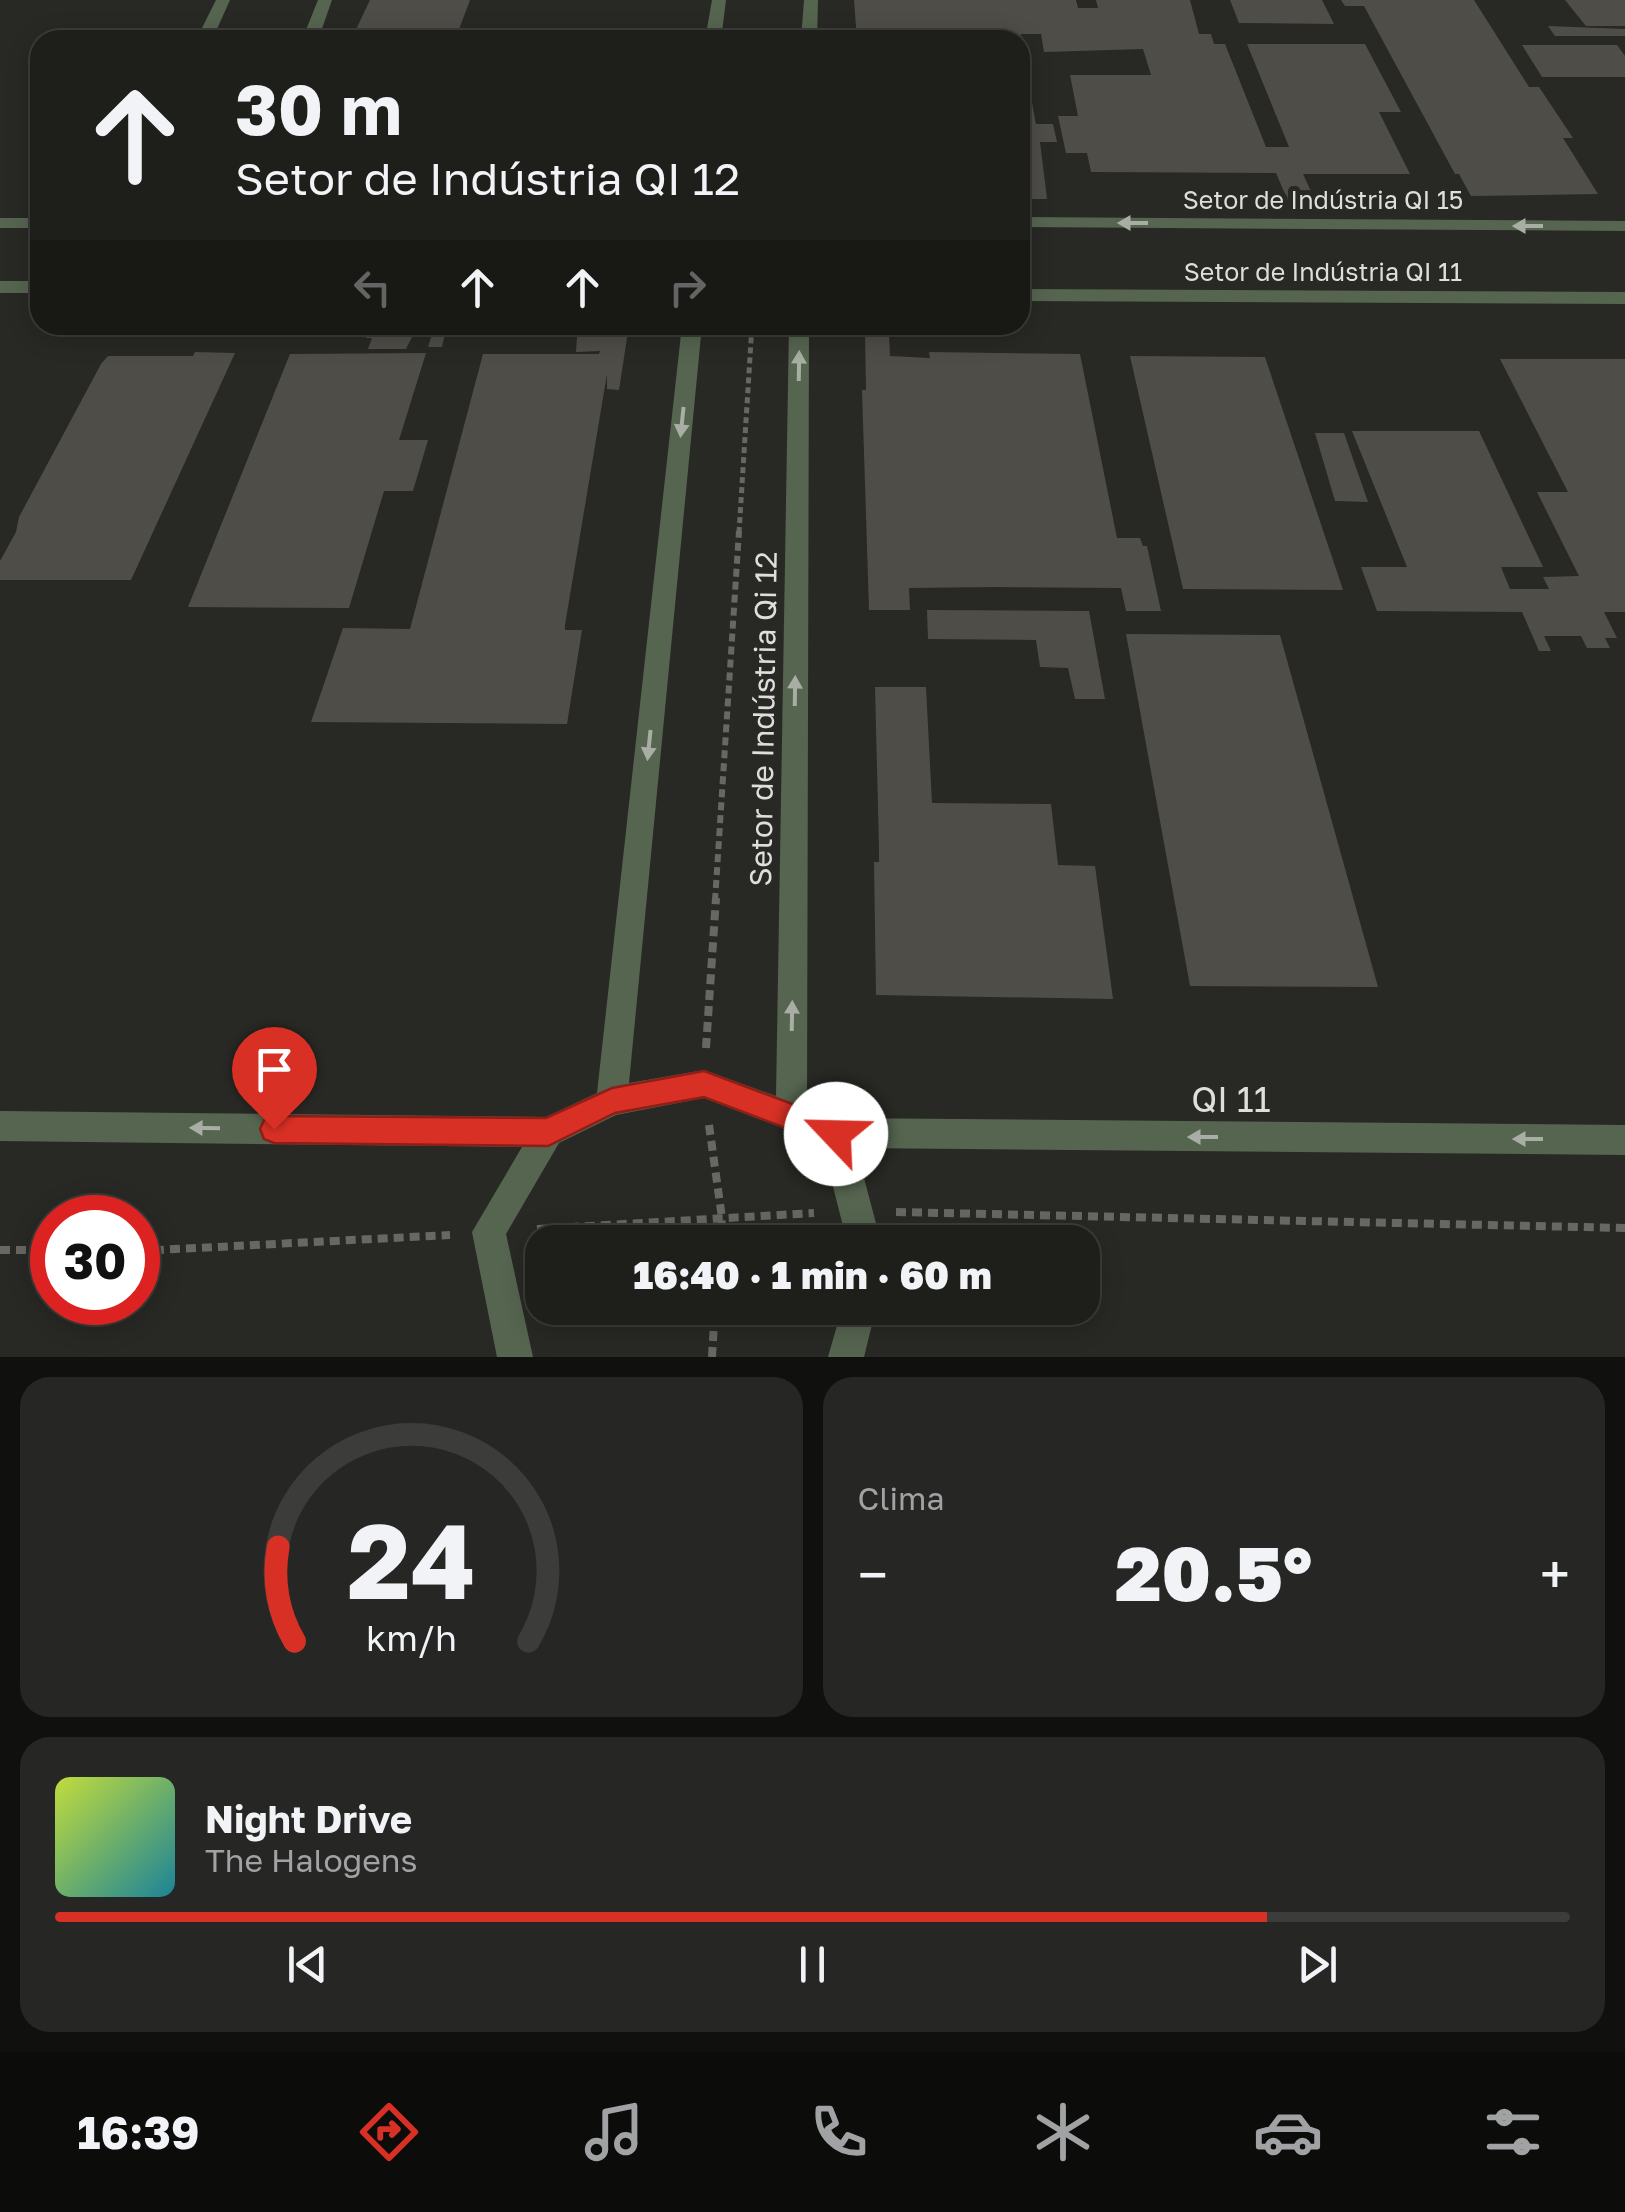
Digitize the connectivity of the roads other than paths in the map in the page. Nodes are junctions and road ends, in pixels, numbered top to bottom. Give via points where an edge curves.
1 (224, 0) edge
2 (325, 0) edge
3 (719, 0) edge
4 (811, 0) edge
5 (209, 30) edge
6 (314, 30) edge
7 (714, 30) edge
8 (810, 30) edge
9 (1030, 222) edge
10 (0, 223) edge
11 (30, 223) edge
12 (1625, 226) edge
13 (0, 286) edge
14 (30, 287) edge
15 (1030, 295) edge
16 (1625, 298) edge
17 (691, 335) edge
18 (799, 335) edge
19 (612, 1101) junction
20 (791, 1114) junction
21 (0, 1126) edge
22 (548, 1132) junction
23 (836, 1134) junction
24 (1625, 1140) edge
25 (860, 1225) edge
26 (854, 1325) edge
27 (515, 1357) edge
28 (846, 1357) edge

1 - 5 street
2 - 6 street
3 - 7 street
4 - 8 street
12 -> 9 street, Setor de Indústria QI 15
10 - 11 street
13 - 14 street
15 - 16 street, Setor de Indústria QI 11
17 -> 19 street
20 -> 18 street, Setor de Indústria Qi 12
19 - 20 street via 704,1084
19 - 22 street
20 - 23 street
22 -> 21 street
22 - 27 street via 489,1232
24 -> 23 street, QI 11
23 - 25 street
26 - 28 street

